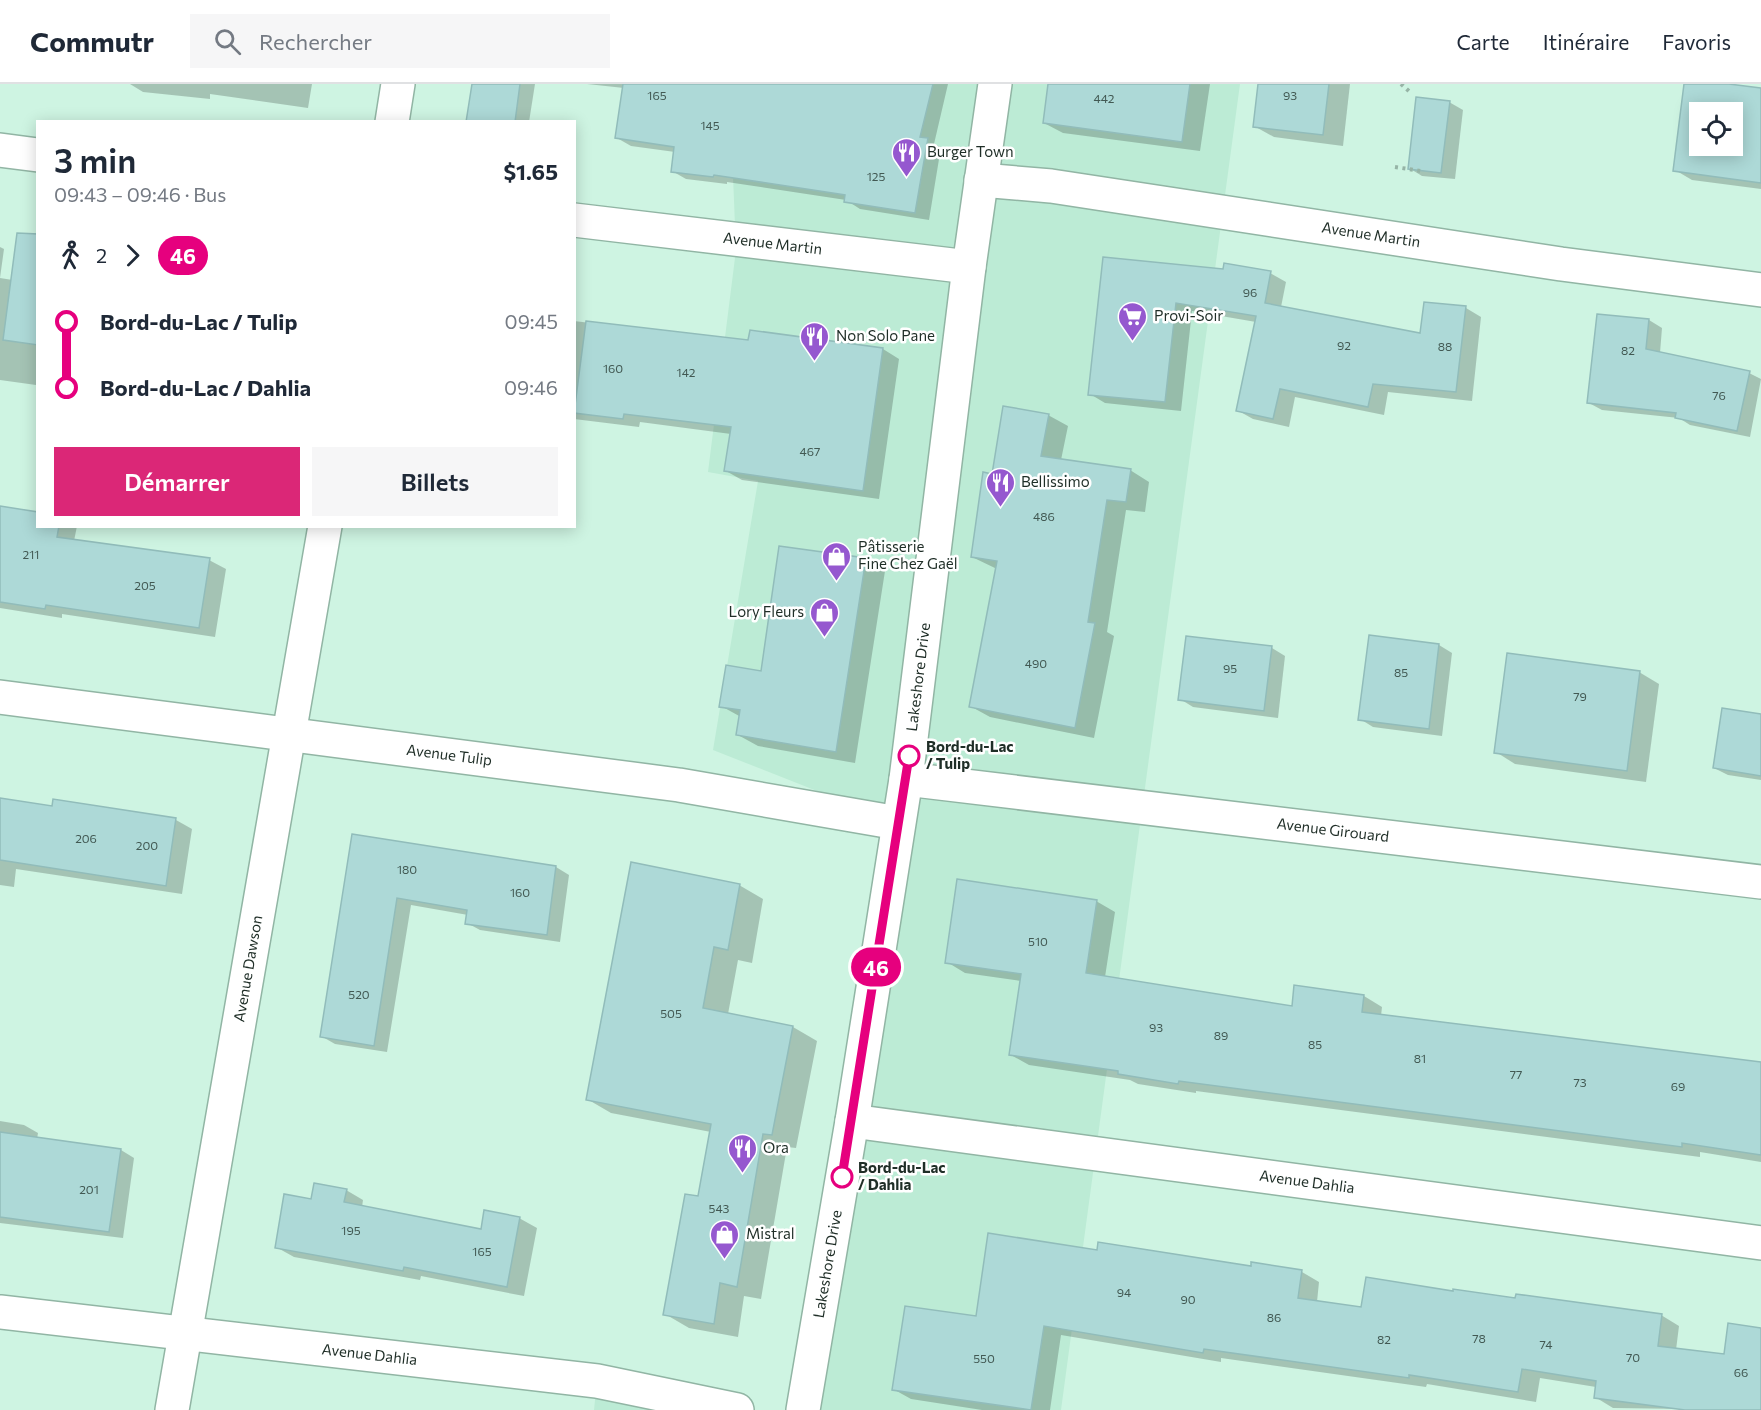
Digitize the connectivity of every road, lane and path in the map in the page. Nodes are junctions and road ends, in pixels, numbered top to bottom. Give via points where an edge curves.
1 (398, 84) edge
2 (995, 84) edge
3 (1401, 84) edge
4 (1410, 92) dead end
5 (392, 120) edge
6 (0, 150) edge
7 (36, 155) edge
8 (1395, 167) dead end
9 (1421, 171) dead end
10 (981, 180) junction
11 (576, 220) edge
12 (969, 267) junction
13 (1761, 290) edge
14 (324, 528) edge
15 (0, 697) edge
16 (290, 736) junction
17 (906, 779) junction
18 (898, 823) junction
19 (1761, 882) edge
20 (852, 1121) junction
21 (1761, 1243) edge
22 (0, 1312) edge
23 (185, 1335) junction
24 (172, 1410) edge
25 (737, 1410) edge
26 (802, 1410) edge

1 - 5 street
2 - 10 street, Lakeshore Drive
3 - 4 path
6 - 7 street
8 - 9 path
10 - 12 street, Lakeshore Drive
10 - 13 street, Avenue Martin via 1051,186 1561,264
11 - 12 street, Avenue Martin
12 - 17 street, Lakeshore Drive
14 - 16 street, Avenue Dawson
15 - 16 street, Avenue Tulip
16 - 18 street, Avenue Tulip via 679,785
16 - 23 street, Avenue Dawson
17 - 18 street, Lakeshore Drive
17 - 19 street, Avenue Girouard
18 - 20 street, Lakeshore Drive
20 - 21 street, Avenue Dahlia
20 - 26 street, Lakeshore Drive
22 - 23 street, Avenue Dahlia
23 - 24 street, Avenue Dawson
23 - 25 street, Avenue Dahlia via 597,1382

